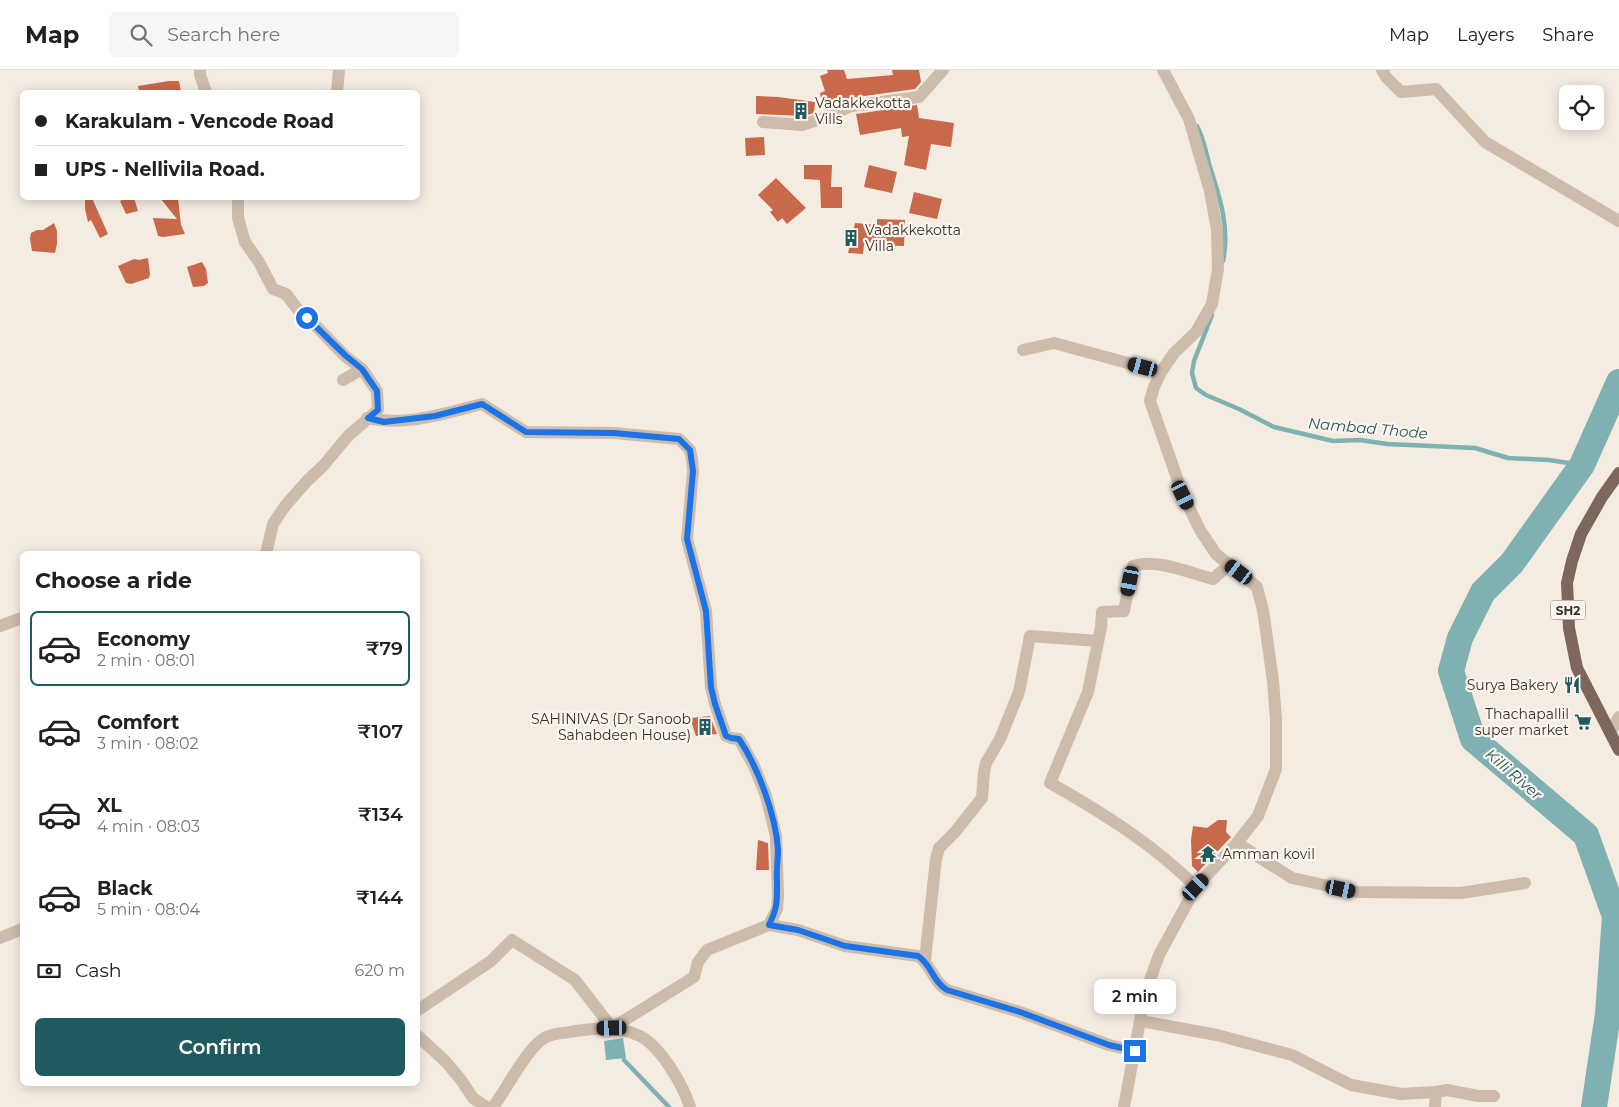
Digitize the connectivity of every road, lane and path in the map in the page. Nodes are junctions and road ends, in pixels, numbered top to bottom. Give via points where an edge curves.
1 (200, 70) edge
2 (339, 70) edge
3 (943, 70) edge
4 (1163, 70) edge
5 (1382, 70) edge
6 (205, 90) edge
7 (337, 90) edge
8 (763, 122) dead end
9 (238, 200) edge
10 (1619, 221) edge
11 (1023, 350) dead end
12 (362, 369) junction
13 (1160, 372) junction
14 (342, 380) dead end
15 (368, 418) junction
16 (1619, 473) edge
17 (267, 551) edge
18 (1230, 564) junction
19 (20, 619) edge
20 (0, 626) edge
21 (1098, 640) junction
22 (1619, 717) edge
23 (1610, 733) junction
24 (1619, 750) edge
25 (1237, 843) junction
26 (1525, 883) dead end
27 (1196, 887) junction
28 (769, 925) junction
29 (20, 930) edge
30 (0, 938) edge
31 (925, 960) junction
32 (420, 1009) edge
33 (1141, 1021) junction
34 (612, 1028) junction
35 (420, 1038) edge
36 (1135, 1051) junction
37 (1436, 1092) junction
38 (1494, 1096) dead end
39 (486, 1107) edge
40 (493, 1107) edge
41 (690, 1107) edge
42 (1124, 1107) edge
43 (1435, 1107) edge

1 - 6 street
2 - 7 street
3 - 8 street via 919,98 850,106 802,125
4 - 13 street via 1189,120 1210,191 1217,230 1218,269 1212,304 1196,332
5 - 10 street via 1401,92 1436,89 1485,142
9 - 12 street via 238,218 245,242 273,289 286,294 299,311
11 - 13 street via 1054,343
12 - 14 street
12 - 15 street via 377,391 378,410
13 - 18 street via 1150,401 1183,495 1210,546
15 - 17 street via 284,506 273,524
15 - 28 street via 384,422 435,416 482,404 526,432 614,433 679,439 690,450 693,471 687,539 706,611 711,687 726,736 739,739 754,766 776,836 777,909
16 - 23 main road, SH2 via 1581,534 1567,584 1569,628 1577,668
18 - 21 street via 1213,579 1162,565 1133,566 1124,610 1102,612
18 - 25 street via 1257,587 1264,610 1276,719 1276,769 1258,816
19 - 20 street
21 - 27 street via 1088,692 1050,783 1140,838
21 - 31 street via 1030,636 1019,692 1000,739 986,763 982,798 939,848
22 - 23 street
23 - 24 main road, SH2
25 - 26 street via 1292,878 1357,892 1461,893
25 - 27 street
27 - 33 street via 1159,955 1145,994
28 - 31 street via 798,930 845,946 906,953
28 - 34 street via 708,950 698,962 694,977
29 - 30 street
31 - 36 street via 938,985 947,990
32 - 34 street via 491,961 512,940 575,980
33 - 36 street
33 - 37 street via 1217,1035 1292,1055 1351,1085 1401,1094
34 - 40 street via 546,1038 527,1053
34 - 41 street via 640,1036 656,1049 672,1070
35 - 39 street via 451,1068 473,1098
36 - 42 street
37 - 38 street via 1446,1090
37 - 43 street

